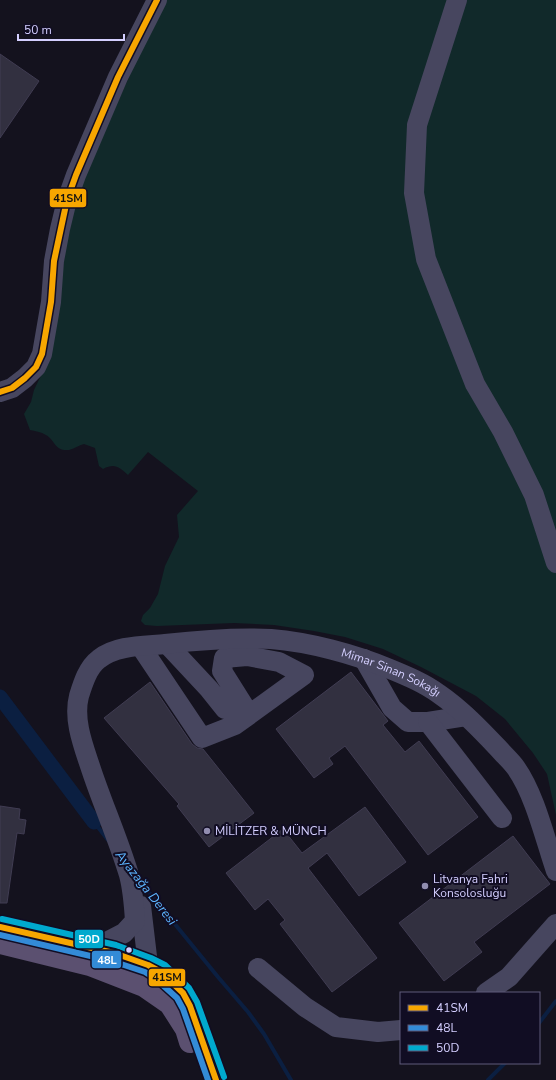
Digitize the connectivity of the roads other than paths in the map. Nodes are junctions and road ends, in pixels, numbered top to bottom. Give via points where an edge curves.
1 (157, 0) edge
2 (457, 0) edge
3 (0, 392) edge
4 (556, 563) edge
5 (167, 644) junction
6 (134, 648) junction
7 (364, 659) junction
8 (466, 716) junction
9 (428, 722) junction
10 (502, 818) dead end
11 (556, 871) edge
12 (137, 899) junction
13 (556, 924) edge
14 (0, 927) edge
15 (0, 944) edge
16 (95, 948) junction
17 (0, 949) edge
18 (30, 950) junction
19 (148, 965) junction
20 (258, 968) dead end
21 (487, 992) edge
22 (400, 1030) edge
23 (200, 1080) edge
24 (216, 1080) edge

1 - 3 street via 118,77 67,200 54,261 51,302 42,354 36,367 26,378 12,388
2 - 4 street via 417,125 414,192 426,259 475,384 503,432 534,495
5 - 6 street, Mimar Sinan Sokağı
5 - 6 street via 225,708 237,710 244,706 222,671 224,658 247,656 279,662 304,675 236,725 202,738
5 - 7 street, Mimar Sinan Sokağı via 195,640 272,639 342,652
6 - 12 street via 107,665 93,690 85,720 116,828 134,870
7 - 8 street, Mimar Sinan Sokağı via 413,679 439,694
7 - 9 street via 392,708 408,722
8 - 9 street
8 - 11 street, Mimar Sinan Sokağı via 516,768 538,815
9 - 10 street
12 - 16 street via 135,921 130,928
12 - 19 street
13 - 21 street via 508,977
14 - 16 main road
15 - 18 main road
16 - 19 main road
17 - 18 main road
18 - 23 main road via 90,964 144,986 170,1004 186,1029
19 - 24 main road via 161,972 183,994 197,1024
20 - 22 street via 305,1007 336,1027 378,1032

